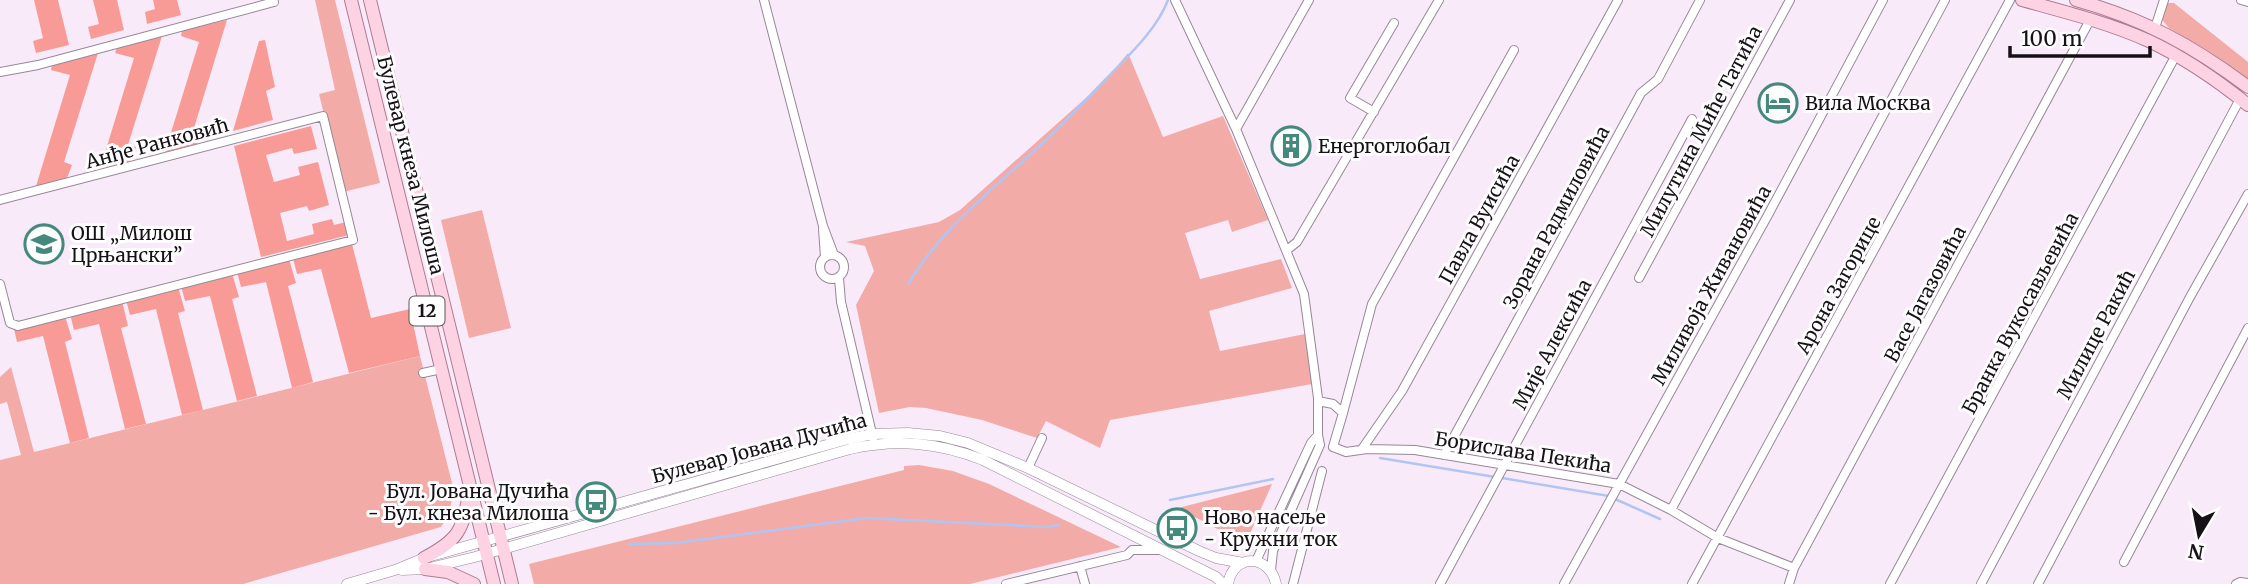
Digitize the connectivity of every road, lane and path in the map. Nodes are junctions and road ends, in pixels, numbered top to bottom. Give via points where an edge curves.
1 (351, 0) edge
2 (370, 0) edge
3 (764, 0) edge
4 (1175, 0) edge
5 (1309, 0) edge
6 (1439, 0) edge
7 (1618, 0) edge
8 (1700, 0) edge
9 (1790, 0) edge
10 (1882, 0) edge
11 (1945, 0) edge
12 (2010, 0) edge
13 (2022, 0) edge
14 (2076, 0) edge
15 (2164, 0) edge
16 (2242, 0) edge
17 (274, 2) dead end
18 (2248, 2) edge
19 (2109, 4) edge
20 (2090, 20) junction
21 (1394, 23) dead end
22 (2155, 28) junction
23 (1514, 51) dead end
24 (2176, 55) junction
25 (0, 72) edge
26 (2248, 87) edge
27 (2244, 102) edge
28 (1374, 112) junction
29 (1692, 119) dead end
30 (1236, 130) junction
31 (411, 171) junction
32 (394, 175) junction
33 (2248, 194) edge
34 (0, 200) edge
35 (1287, 250) junction
36 (829, 256) junction
37 (1639, 278) dead end
38 (836, 279) junction
39 (0, 284) edge
40 (2248, 328) edge
41 (440, 369) junction
42 (424, 373) dead end
43 (1318, 401) junction
44 (1343, 413) junction
45 (1318, 435) junction
46 (1042, 438) dead end
47 (874, 439) junction
48 (1362, 449) junction
49 (1444, 455) junction
50 (1028, 468) junction
51 (1322, 471) dead end
52 (1499, 474) junction
53 (1619, 484) junction
54 (470, 486) junction
55 (1671, 510) junction
56 (1134, 536) junction
57 (1718, 538) junction
58 (502, 543) junction
59 (485, 547) junction
60 (1132, 550) junction
61 (1164, 550) junction
62 (1256, 561) junction
63 (2124, 562) dead end
64 (424, 563) junction
65 (1243, 563) junction
66 (1080, 565) junction
67 (1794, 568) junction
68 (1271, 570) junction
69 (2248, 583) edge
70 (347, 584) edge
71 (474, 584) edge
72 (494, 584) edge
73 (512, 584) edge
74 (1006, 584) edge
75 (1084, 584) edge
76 (1225, 584) edge
77 (1276, 584) edge
78 (1293, 584) edge
79 (1440, 584) edge
80 (1564, 584) edge
81 (1692, 584) edge
82 (1789, 584) edge
83 (1890, 584) edge
84 (1981, 584) edge
85 (2038, 584) edge
86 (2236, 584) edge

1 - 32 main road, Булевар кнеза Милоша / 12
2 - 31 main road, Булевар кнеза Милоша / 12
3 - 36 street
4 - 30 street
5 - 30 street
6 - 28 street
7 - 48 street, Павла Вуисића via 1402,391
8 - 49 street, Зорана Радмиловића via 1658,79 1641,93
9 - 37 street, Милутина Миће Татића
10 - 53 street, Миливоја Живановића
11 - 55 street
12 - 57 street, Арона Загорице
13 - 20 main road
14 - 19 main road
15 - 22 street
16 - 18 street
17 - 25 street
19 - 22 main road
20 - 24 main road
20 - 67 street, Васе Јагазовића
21 - 28 street via 1350,98
22 - 26 main road via 2192,47
23 - 44 street via 1372,304
24 - 27 main road
24 - 83 street, Бранка Вукосављевића
27 - 84 street, Милице Ракић
28 - 35 street via 1297,242
29 - 52 street, Мије Алексића
30 - 35 street
31 - 32 main road
31 - 58 main road, Булевар кнеза Милоша / 12
32 - 41 main road, Булевар кнеза Милоша / 12
33 - 85 street
34 - 39 street, Анђе Ранковић via 323,116 353,240 18,326 10,323
35 - 43 street via 1304,294
36 - 38 street via 843,262 844,270
36 - 38 street via 820,263 820,271 825,278
38 - 47 street
40 - 63 street
41 - 42 street
41 - 54 main road, Булевар кнеза Милоша / 12
43 - 44 street via 1333,404
43 - 45 street
44 - 48 street, Борислава Пекића via 1334,447 1346,452
45 - 62 street
45 - 68 street via 1320,445 1273,551
46 - 50 street
47 - 50 street, Булевар Јована Дучића via 908,433 940,436
47 - 56 street, Булевар Јована Дучића via 963,452
47 - 58 street, Булевар Јована Дучића via 701,491
48 - 49 street, Борислава Пекића
49 - 52 street, Борислава Пекића
50 - 65 street, Булевар Јована Дучића via 1199,551
51 - 78 street
52 - 53 street, Борислава Пекића
52 - 79 street, Мије Алексића
53 - 55 street, Борислава Пекића
53 - 80 street, Миливоја Живановића
54 - 59 main road, Булевар кнеза Милоша / 12
54 - 64 main road via 464,522 455,538
55 - 57 street, Борислава Пекића
56 - 60 street via 1137,548
56 - 61 street, Булевар Јована Дучића
57 - 67 street, Борислава Пекића
57 - 81 street, Арона Загорице
58 - 59 street, Булевар Јована Дучића
58 - 73 main road, Булевар кнеза Милоша / 12
59 - 64 street, Булевар Јована Дучића
59 - 72 main road, Булевар кнеза Милоша / 12
60 - 61 street
60 - 66 street
61 - 76 street, Булевар Јована Дучића
62 - 65 street
62 - 68 street
64 - 70 street, Булевар Јована Дучића
64 - 71 main road
65 - 76 street
66 - 74 street
66 - 75 street
67 - 82 street, Васе Јагазовића
68 - 77 street
69 - 86 street

